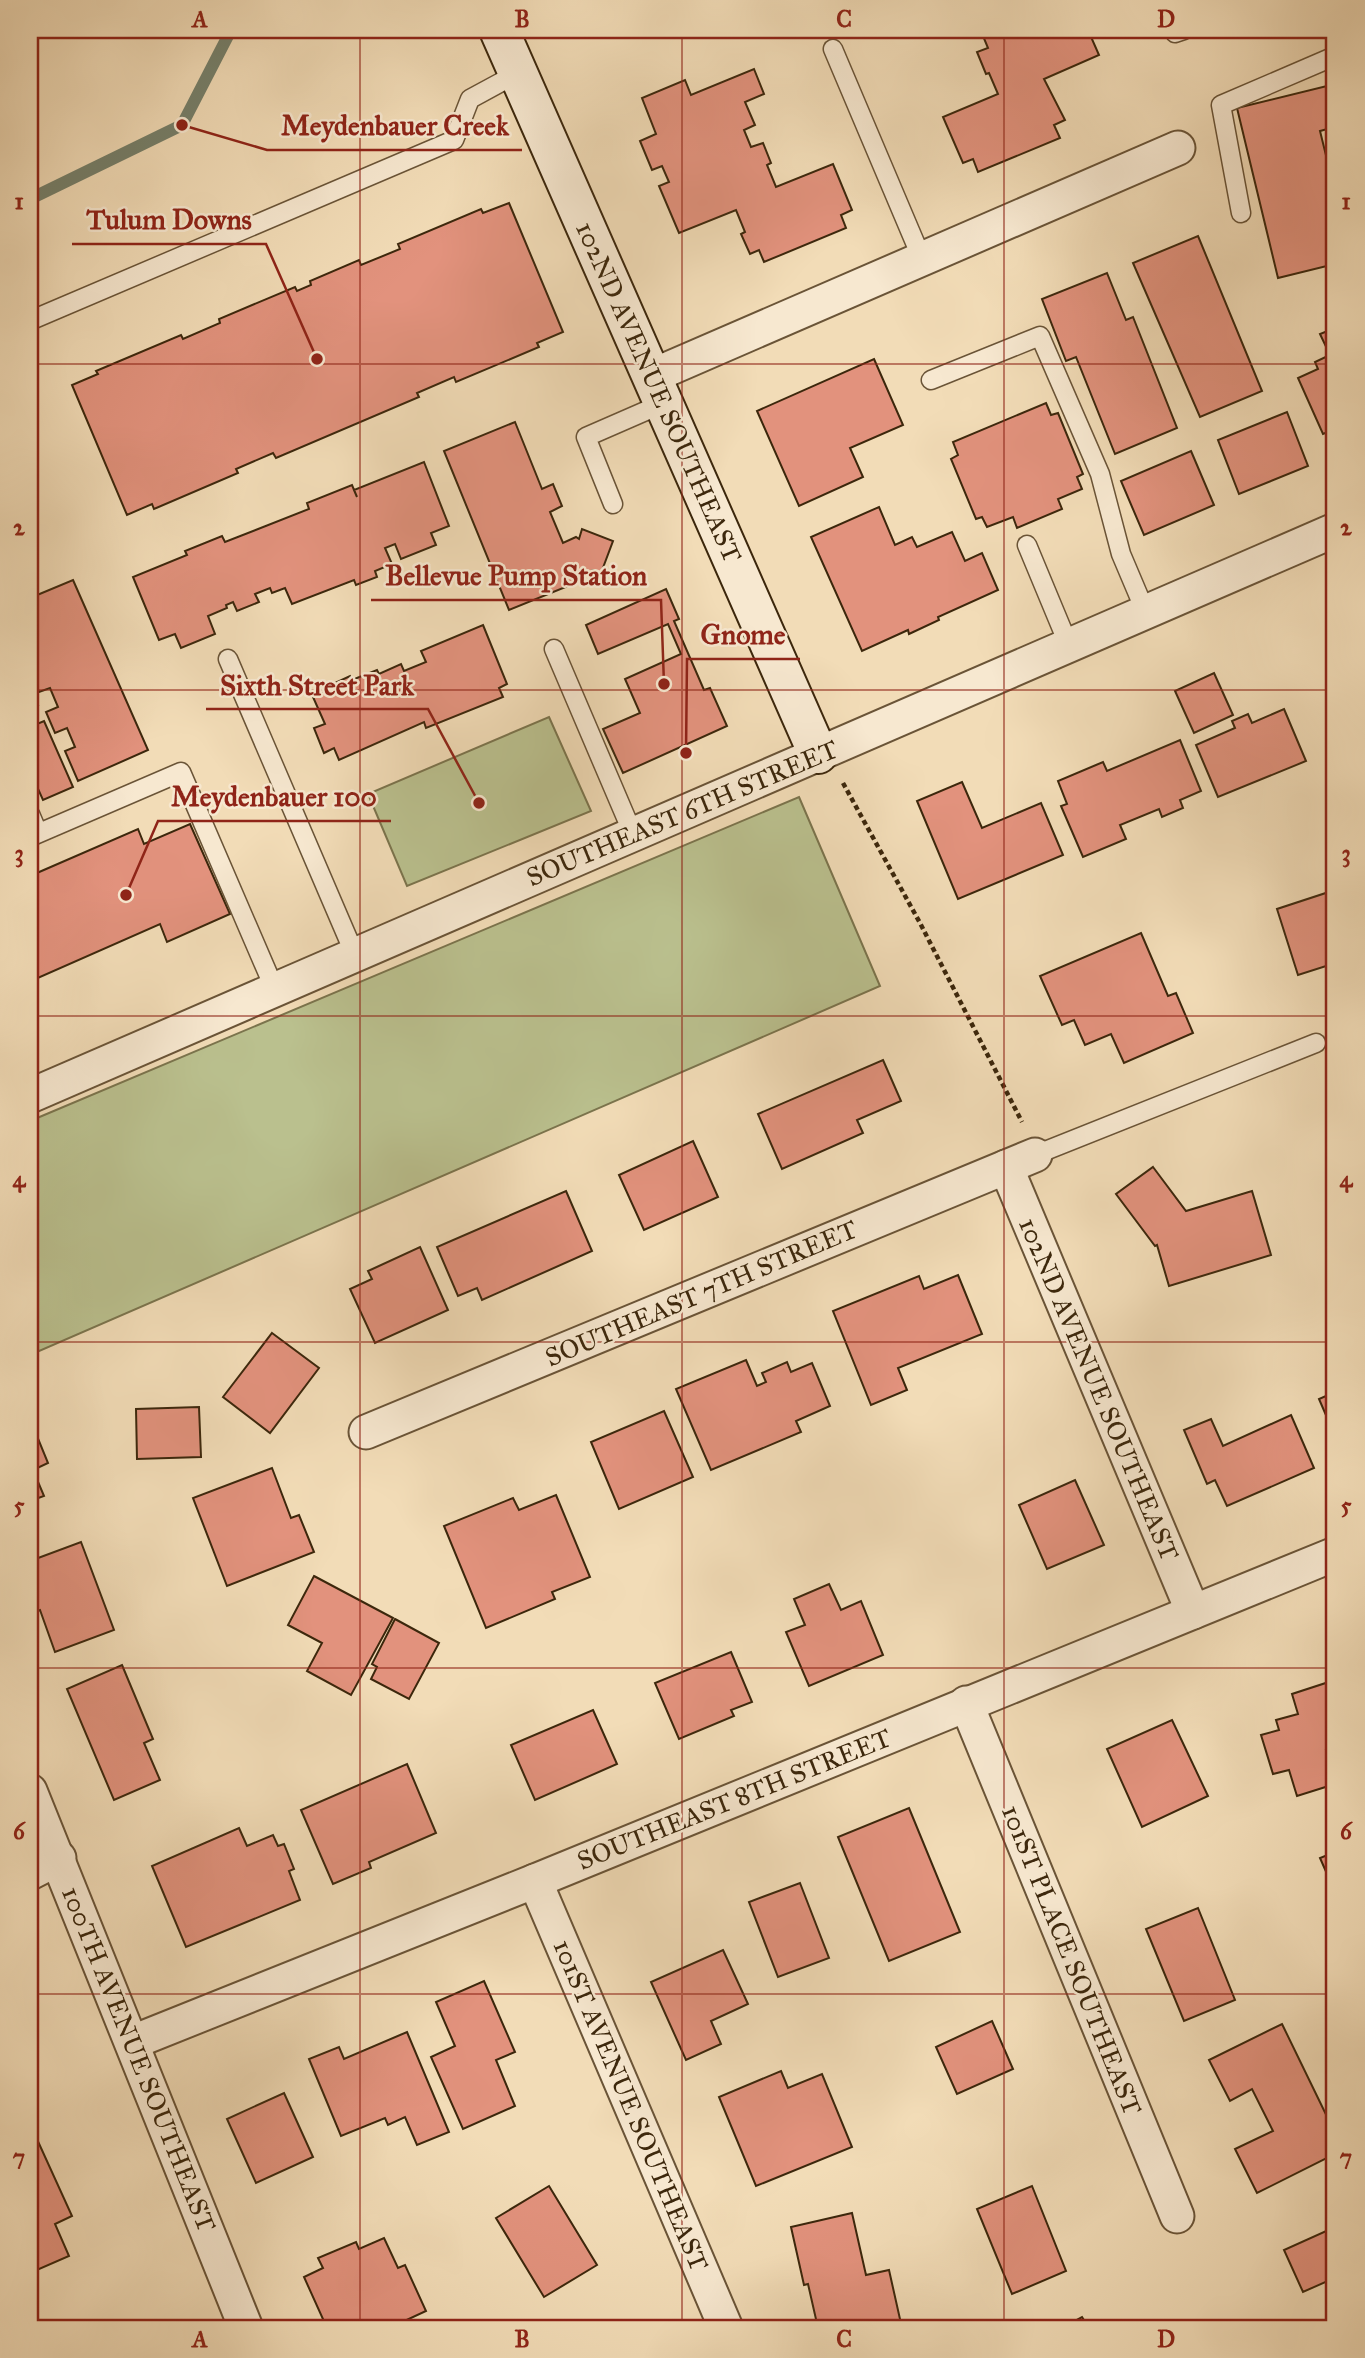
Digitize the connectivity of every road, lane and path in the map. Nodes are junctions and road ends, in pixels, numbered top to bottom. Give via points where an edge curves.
1 (499, 30) edge
2 (833, 49) dead end
3 (1335, 56) edge
4 (518, 73) junction
5 (1178, 148) dead end
6 (1241, 213) dead end
7 (922, 259) junction
8 (34, 318) dead end
9 (931, 380) dead end
10 (658, 390) junction
11 (612, 504) dead end
12 (1335, 530) edge
13 (1027, 545) dead end
14 (1146, 613) junction
15 (1069, 646) junction
16 (554, 649) dead end
17 (228, 659) dead end
18 (822, 752) junction
19 (30, 814) edge
20 (633, 834) junction
21 (34, 835) edge
22 (355, 955) junction
23 (275, 990) junction
24 (1315, 1043) dead end
25 (30, 1097) edge
26 (1021, 1161) junction
27 (366, 1432) dead end
28 (1335, 1554) edge
29 (1193, 1612) junction
30 (966, 1703) junction
31 (30, 1790) edge
32 (44, 1865) edge
33 (536, 1881) junction
34 (133, 2042) junction
35 (1177, 2216) dead end
36 (246, 2328) edge
37 (726, 2328) edge

1 - 4 street, 102ND AVENUE SOUTHEAST
2 - 7 lane
3 - 6 lane via 1221,105
4 - 8 lane via 470,99 454,140
4 - 10 street, 102ND AVENUE SOUTHEAST
5 - 7 street
7 - 10 street
9 - 14 lane via 1040,336 1100,474 1121,554
10 - 11 lane via 586,438
10 - 18 street, 102ND AVENUE SOUTHEAST
12 - 14 street, SOUTHEAST 6TH STREET
13 - 15 lane
14 - 15 street, SOUTHEAST 6TH STREET
15 - 18 street, SOUTHEAST 6TH STREET
16 - 20 lane
17 - 22 lane
18 - 20 street, SOUTHEAST 6TH STREET
18 - 26 path via 889,865 1014,1104
19 - 21 lane
20 - 22 street, SOUTHEAST 6TH STREET
21 - 23 lane via 181,772
22 - 23 street, SOUTHEAST 6TH STREET
23 - 25 street, SOUTHEAST 6TH STREET
24 - 26 lane
26 - 27 street, SOUTHEAST 7TH STREET
26 - 29 street, 102ND AVENUE SOUTHEAST
28 - 29 street, SOUTHEAST 8TH STREET
29 - 30 street, SOUTHEAST 8TH STREET
30 - 33 street, SOUTHEAST 8TH STREET
30 - 35 street, 101ST PLACE SOUTHEAST
31 - 32 street, 100TH AVENUE SOUTHEAST
32 - 34 street, 100TH AVENUE SOUTHEAST
33 - 34 street, SOUTHEAST 8TH STREET
33 - 37 street, 101ST AVENUE SOUTHEAST
34 - 36 street, 100TH AVENUE SOUTHEAST

